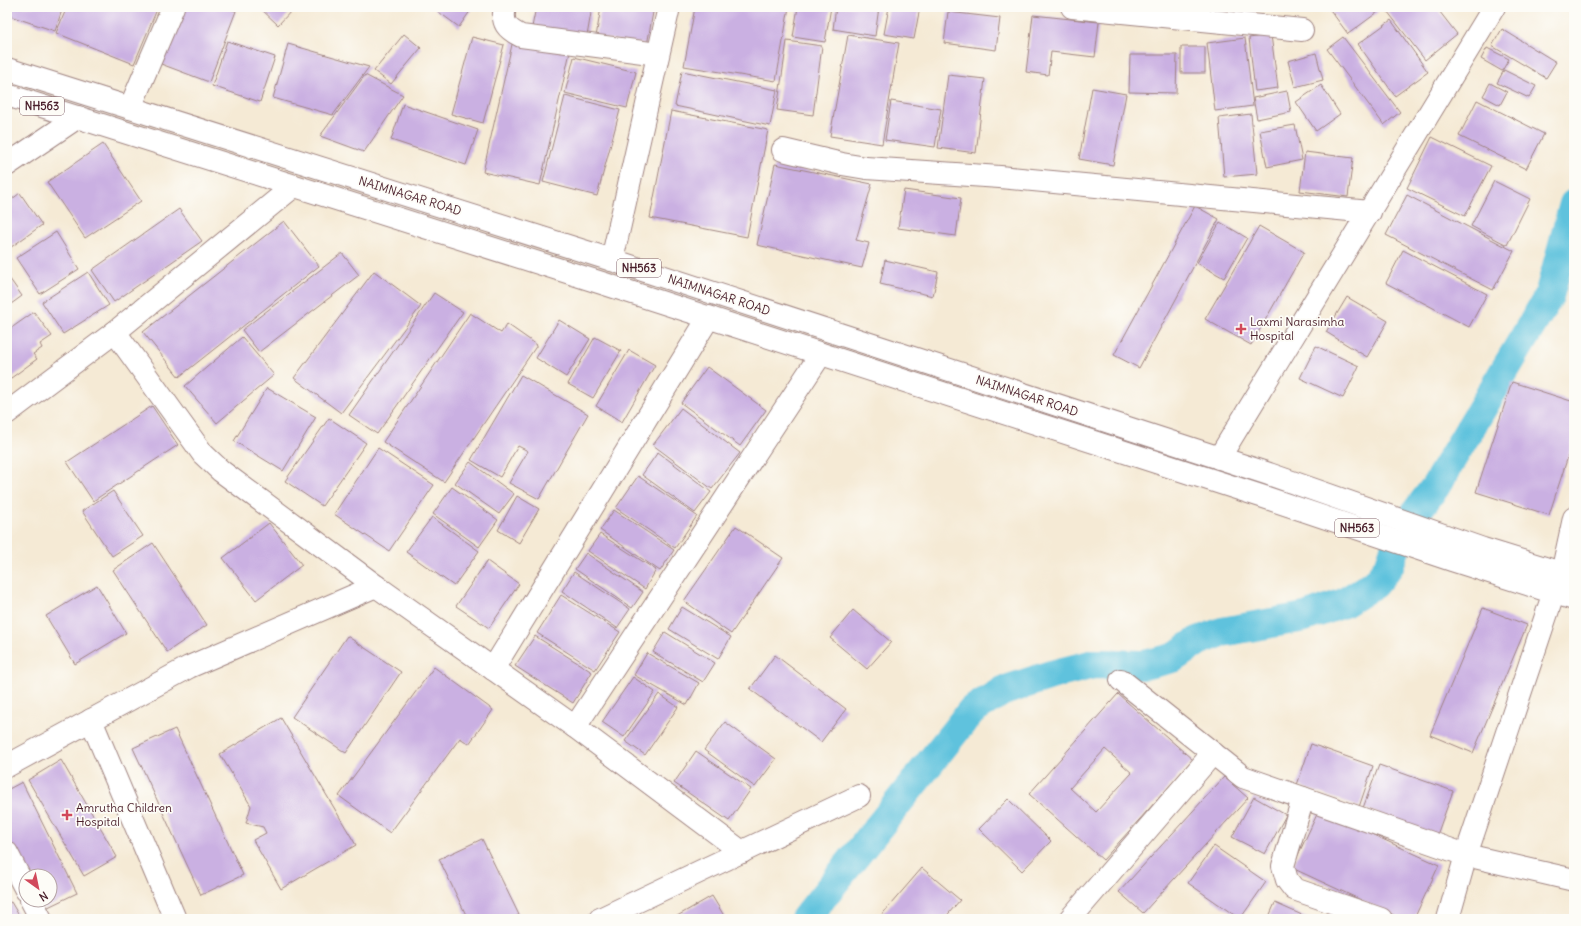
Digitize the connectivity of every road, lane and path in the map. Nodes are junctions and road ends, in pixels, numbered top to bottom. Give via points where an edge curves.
1 (174, 7) edge
2 (505, 7) edge
3 (669, 7) edge
4 (1072, 7) edge
5 (1494, 7) edge
6 (1302, 30) dead end
7 (658, 54) junction
8 (7, 69) edge
9 (7, 95) edge
10 (130, 108) junction
11 (78, 117) junction
12 (783, 150) dead end
13 (7, 165) edge
14 (294, 186) junction
15 (1370, 212) junction
16 (612, 260) junction
17 (708, 317) junction
18 (115, 332) junction
19 (821, 354) junction
20 (7, 413) edge
21 (1218, 458) junction
22 (1574, 518) edge
23 (1455, 550) junction
24 (1563, 581) edge
25 (376, 586) junction
26 (1574, 599) edge
27 (493, 669) junction
28 (1121, 680) dead end
29 (91, 720) junction
30 (575, 727) junction
31 (1213, 753) junction
32 (7, 766) edge
33 (859, 796) dead end
34 (1302, 798) junction
35 (742, 852) junction
36 (7, 853) edge
37 (1466, 855) junction
38 (18, 874) edge
39 (1574, 880) edge
40 (35, 908) edge
41 (41, 919) edge
42 (175, 919) edge
43 (600, 919) edge
44 (1070, 919) edge
45 (1381, 919) edge
46 (1448, 919) edge

1 - 10 main road
2 - 7 main road via 503,18 507,26 521,36
3 - 7 main road
4 - 6 main road
5 - 15 main road
7 - 16 main road
8 - 10 main road, NAIMNAGAR ROAD / NH563
9 - 11 main road, NH563
10 - 16 main road, NAIMNAGAR ROAD / NH563
11 - 13 main road
11 - 14 main road, NH563
12 - 15 main road via 866,168 1000,177
14 - 17 main road, NH563
14 - 18 main road
15 - 21 main road
16 - 21 main road, NAIMNAGAR ROAD / NH563
17 - 19 main road, NH563
17 - 27 main road
18 - 20 main road
18 - 25 main road via 203,454
19 - 23 main road, NH563 via 1261,496
19 - 30 main road
21 - 23 main road, NAIMNAGAR ROAD / NH563 via 1269,474
22 - 24 main road
23 - 24 main road, NH563
24 - 26 main road, NH563
24 - 37 main road
25 - 27 main road
25 - 29 main road via 189,668
27 - 30 main road
28 - 31 main road
29 - 32 main road
29 - 42 main road
30 - 35 main road
31 - 34 main road via 1243,777
31 - 44 main road
33 - 35 main road
34 - 37 main road
34 - 45 main road via 1284,866 1287,880 1294,889
35 - 43 main road
36 - 38 main road
37 - 39 main road
37 - 46 main road
40 - 41 main road

